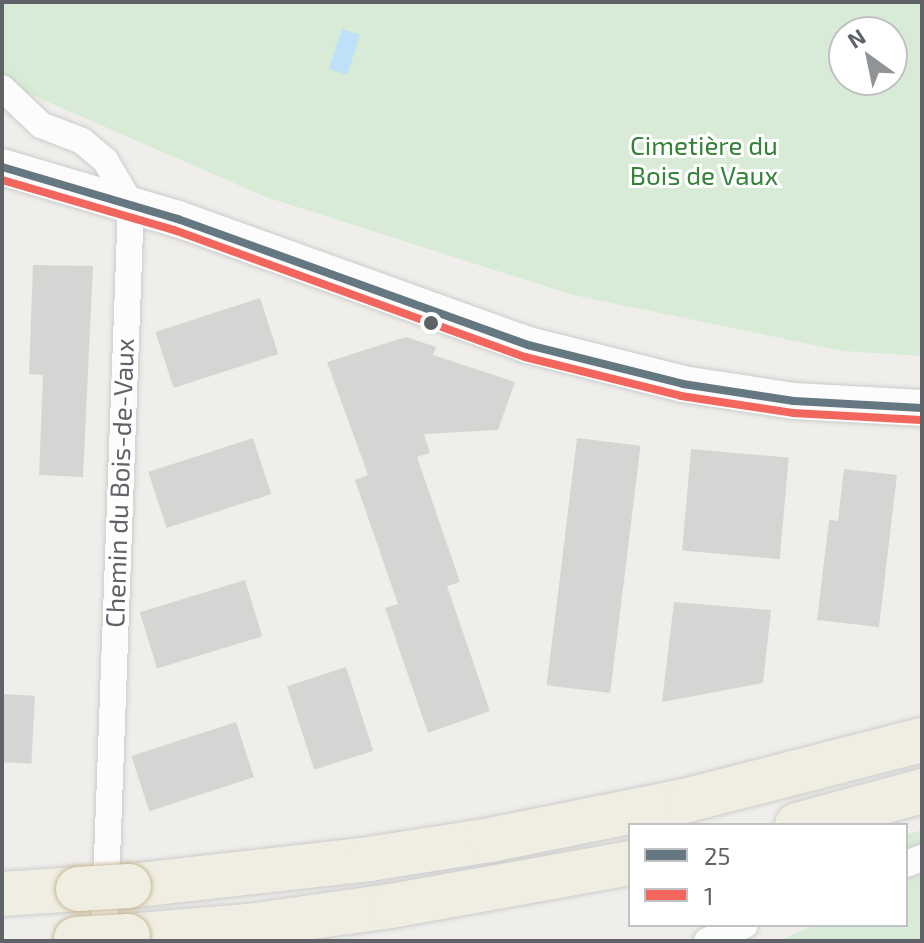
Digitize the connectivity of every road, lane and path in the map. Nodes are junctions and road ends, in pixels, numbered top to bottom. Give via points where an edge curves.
1 (2, 88) edge
2 (2, 167) edge
3 (131, 204) junction
4 (922, 408) edge
5 (922, 740) edge
6 (922, 791) edge
7 (804, 823) edge
8 (628, 863) edge
9 (2, 894) edge
10 (740, 927) edge
11 (89, 939) edge
12 (707, 941) edge

1 - 3 street via 41,125 82,141 105,160
2 - 3 main road
3 - 4 main road via 514,340 644,375 794,401
3 - 11 street, Chemin du Bois-de-Vaux
5 - 9 highway, bridge via 688,800 490,840 129,886
6 - 7 highway
8 - 11 highway via 391,906 248,926
10 - 12 street

